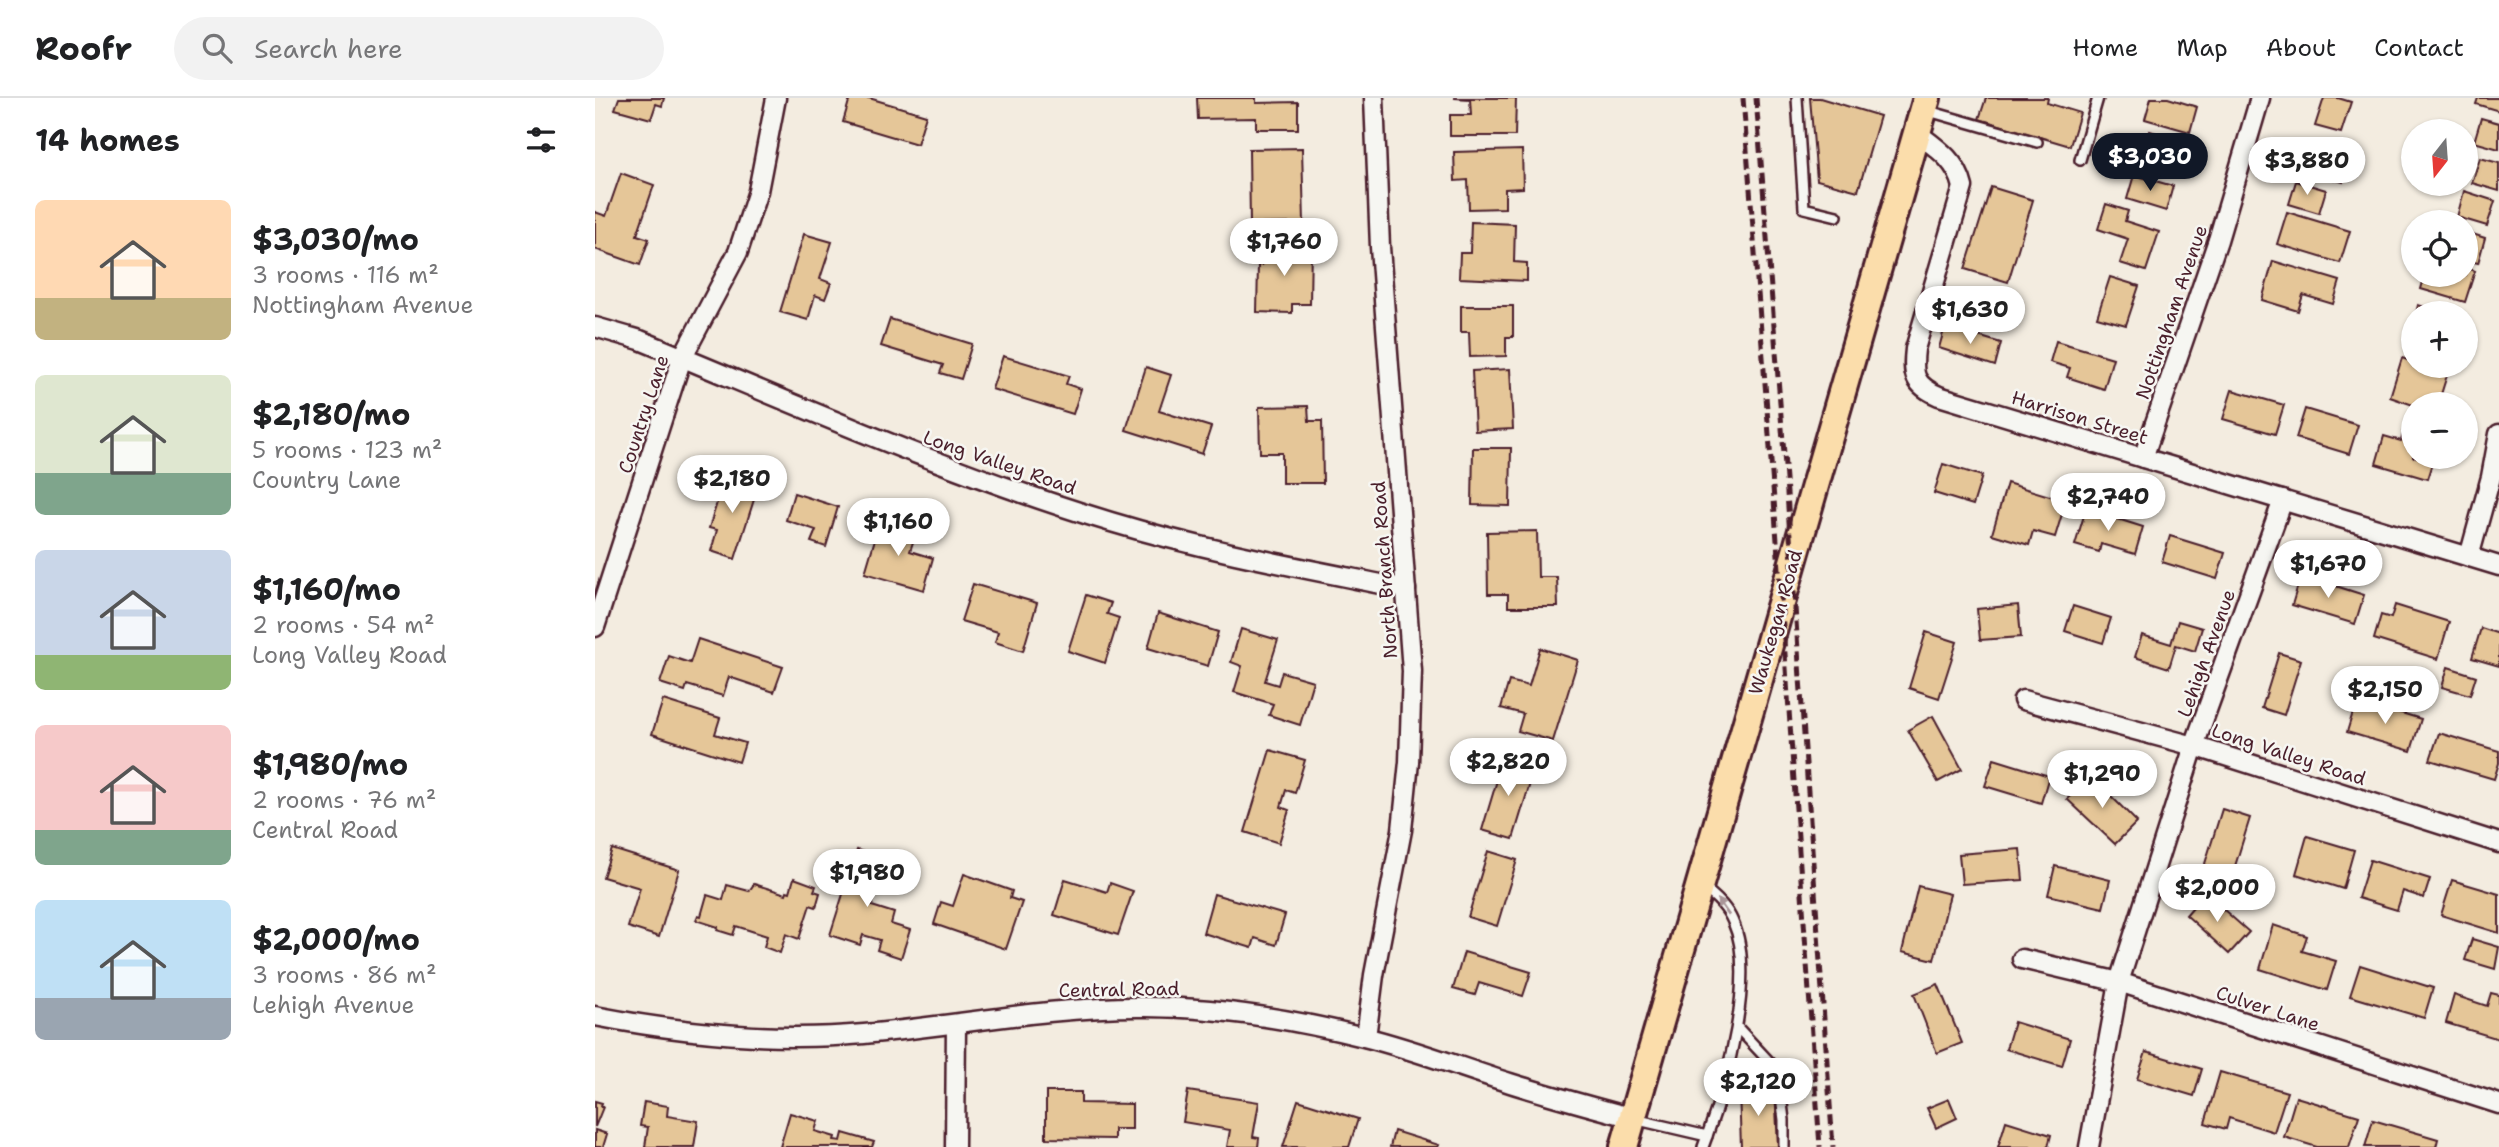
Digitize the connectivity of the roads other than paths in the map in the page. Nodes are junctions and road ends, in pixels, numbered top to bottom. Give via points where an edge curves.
1 (776, 98) edge
2 (1374, 98) edge
3 (1797, 98) edge
4 (2098, 98) edge
5 (2260, 98) edge
6 (1923, 107) edge
7 (2037, 142) dead end
8 (2080, 160) dead end
9 (1837, 216) dead end
10 (595, 327) edge
11 (682, 358) junction
12 (2499, 434) edge
13 (2143, 458) junction
14 (2283, 500) junction
15 (2469, 557) junction
16 (2499, 566) edge
17 (1406, 589) junction
18 (595, 627) edge
19 (2023, 700) dead end
20 (2194, 746) junction
21 (2499, 843) edge
22 (1700, 885) junction
23 (2022, 959) dead end
24 (2119, 982) junction
25 (595, 1016) edge
26 (956, 1024) junction
27 (1737, 1027) junction
28 (1366, 1037) junction
29 (2499, 1104) edge
30 (1633, 1118) junction
31 (1707, 1136) junction
32 (955, 1147) edge
33 (1625, 1147) edge
34 (1703, 1147) edge
35 (1784, 1147) edge
36 (2089, 1147) edge

1 - 11 street, Country Lane via 758,191 738,252
2 - 17 street, North Branch Road via 1380,247
3 - 9 lane via 1804,208
4 - 8 lane
5 - 13 street, Nottingham Avenue via 2218,240
6 - 7 lane
6 - 13 street, Harrison Street via 1961,175 1963,187 1915,349 1916,378 1924,389 1939,396
6 - 22 main road, Waukegan Road
10 - 11 street, Long Valley Road
11 - 17 street, Long Valley Road via 926,459 1100,519 1196,545
11 - 18 street, Country Lane
12 - 15 street
13 - 14 street, Harrison Street
14 - 15 street, Harrison Street
14 - 20 street, Lehigh Avenue
15 - 16 street, Harrison Street
17 - 28 street, North Branch Road via 1412,671 1409,762 1402,830
19 - 20 street, Long Valley Road
20 - 21 street, Long Valley Road
20 - 24 street, Lehigh Avenue
27 -> 22 lane via 1742,956 1737,936 1718,899
22 - 30 main road, Waukegan Road
23 - 24 street, Culver Lane
24 - 29 street, Culver Lane
24 - 36 street, Lehigh Avenue
25 - 26 street, Central Road via 679,1030 800,1036
26 - 28 street, Central Road via 1090,1008 1192,1008
26 - 32 street
27 - 31 lane
27 - 35 lane via 1778,1071
28 - 30 street, Central Road
30 - 31 lane
30 - 33 main road, Waukegan Road
31 - 34 lane

